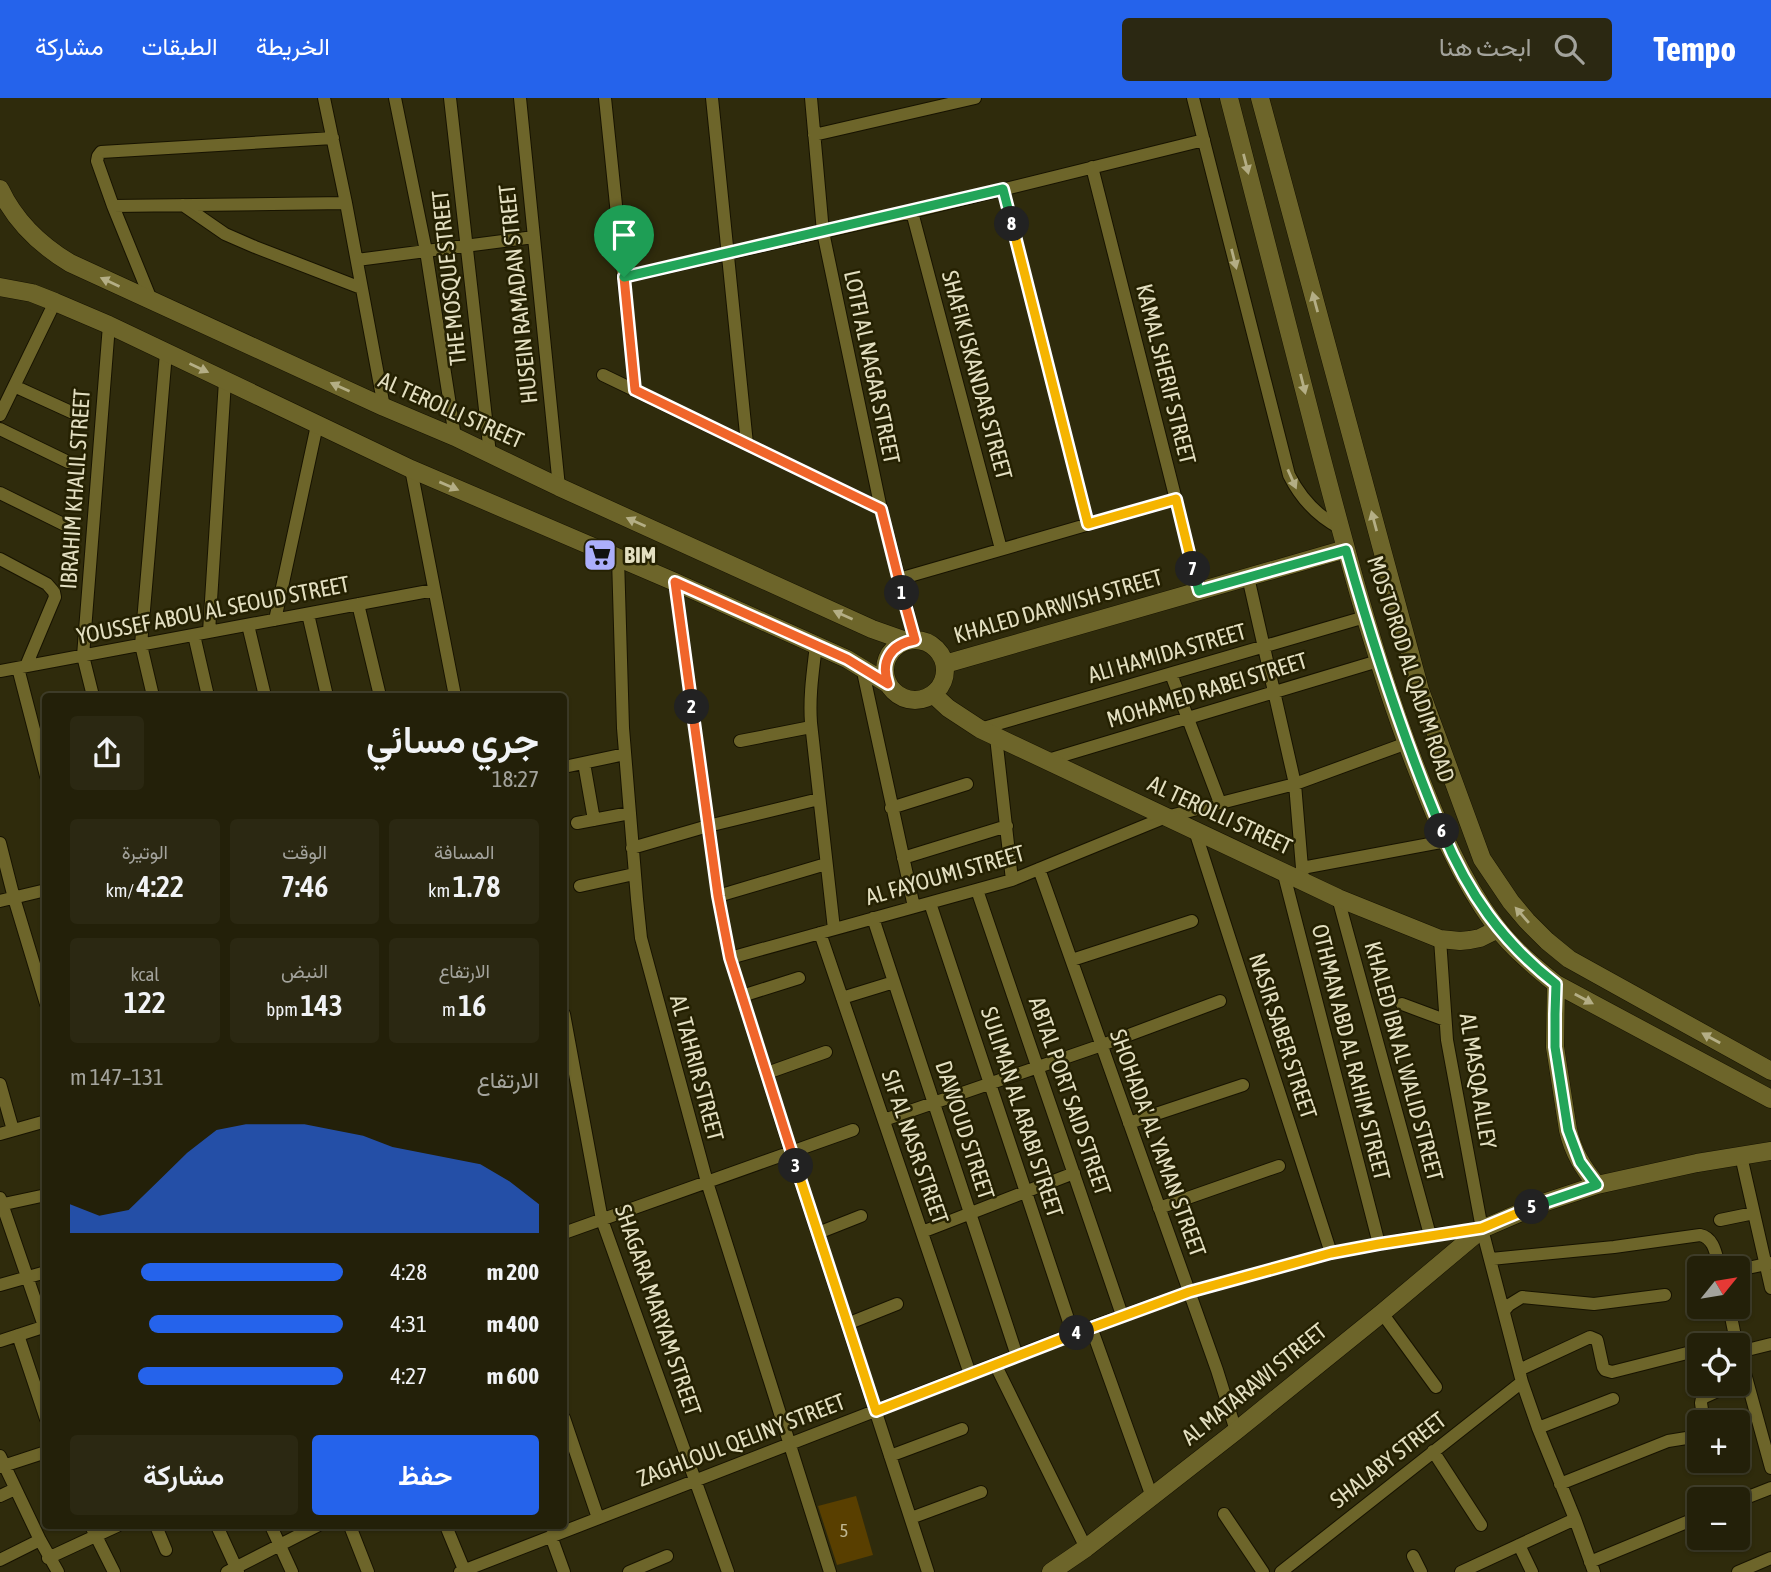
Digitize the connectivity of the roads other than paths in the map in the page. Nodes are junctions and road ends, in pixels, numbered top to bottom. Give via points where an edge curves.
1 (324, 98) edge
2 (396, 98) edge
3 (450, 98) edge
4 (520, 98) edge
5 (605, 98) edge
6 (712, 98) edge
7 (811, 98) edge
8 (975, 98) edge
9 (1193, 98) edge
10 (1229, 98) edge
11 (1260, 98) edge
12 (949, 101) edge
13 (814, 135) junction
14 (333, 138) junction
15 (1204, 140) junction
16 (1092, 167) junction
17 (1003, 189) junction
18 (2, 197) edge
19 (346, 203) junction
20 (183, 205) junction
21 (113, 206) junction
22 (912, 212) junction
23 (823, 232) junction
24 (534, 237) junction
25 (467, 246) junction
26 (426, 251) junction
27 (728, 254) junction
28 (356, 260) junction
29 (624, 277) junction
30 (0, 287) edge
31 (362, 288) junction
32 (55, 302) junction
33 (152, 302) junction
34 (109, 326) junction
35 (166, 353) junction
36 (603, 375) dead end
37 (225, 381) junction
38 (15, 386) junction
39 (635, 390) junction
40 (384, 407) junction
41 (71, 412) dead end
42 (0, 415) edge
43 (317, 425) junction
44 (0, 429) edge
45 (455, 437) junction
46 (747, 444) junction
47 (490, 454) junction
48 (68, 462) dead end
49 (411, 470) junction
50 (559, 487) junction
51 (0, 493) edge
52 (1176, 499) junction
53 (881, 509) junction
54 (63, 524) dead end
55 (1088, 524) junction
56 (1340, 528) junction
57 (1001, 549) junction
58 (1346, 550) junction
59 (618, 558) junction
60 (2, 565) edge
61 (1248, 577) junction
62 (899, 579) junction
63 (675, 582) junction
64 (434, 590) junction
65 (1199, 591) junction
66 (358, 604) junction
67 (308, 614) junction
68 (1365, 617) junction
69 (275, 620) junction
70 (248, 625) junction
71 (209, 632) junction
72 (194, 635) junction
73 (910, 641) junction
74 (141, 645) junction
75 (816, 645) junction
76 (1265, 647) junction
77 (83, 656) junction
78 (1378, 661) junction
79 (945, 664) junction
80 (22, 667) junction
81 (862, 667) junction
82 (0, 671) edge
83 (1171, 674) junction
84 (888, 684) junction
85 (1275, 691) junction
86 (92, 693) edge
87 (152, 693) edge
88 (207, 693) edge
89 (264, 693) edge
90 (326, 693) edge
91 (379, 693) edge
92 (454, 693) edge
93 (934, 695) junction
94 (1188, 719) junction
95 (811, 727) junction
96 (980, 729) junction
97 (996, 737) junction
98 (740, 741) dead end
99 (1407, 743) junction
100 (625, 754) junction
101 (42, 758) edge
102 (1048, 760) junction
103 (584, 762) junction
104 (567, 766) edge
105 (1295, 783) junction
106 (967, 784) dead end
107 (819, 799) junction
108 (1220, 803) junction
109 (891, 808) junction
110 (630, 813) junction
111 (1166, 817) junction
112 (594, 820) junction
113 (577, 823) dead end
114 (708, 826) junction
115 (1007, 826) junction
116 (1195, 831) junction
117 (1446, 841) junction
118 (0, 844) edge
119 (632, 848) junction
120 (903, 858) junction
121 (826, 864) junction
122 (1039, 869) junction
123 (1283, 871) junction
124 (634, 874) junction
125 (1302, 874) junction
126 (1012, 880) junction
127 (580, 886) dead end
128 (977, 890) junction
129 (42, 891) edge
130 (718, 896) junction
131 (14, 898) junction
132 (1338, 898) junction
133 (0, 901) edge
134 (930, 903) junction
135 (914, 907) junction
136 (873, 918) junction
137 (1192, 921) dead end
138 (834, 929) junction
139 (1497, 929) junction
140 (820, 933) junction
141 (1440, 939) junction
142 (730, 958) junction
143 (1072, 960) junction
144 (799, 978) dead end
145 (894, 982) junction
146 (1556, 984) junction
147 (42, 991) edge
148 (742, 996) junction
149 (842, 998) junction
150 (1220, 1001) dead end
151 (1402, 1004) dead end
152 (1445, 1020) junction
153 (567, 1030) edge
154 (1102, 1045) junction
155 (826, 1052) dead end
156 (1038, 1067) junction
157 (1771, 1071) edge
158 (766, 1073) junction
159 (0, 1084) edge
160 (990, 1084) junction
161 (1243, 1085) dead end
162 (1771, 1099) edge
163 (934, 1103) junction
164 (884, 1120) junction
165 (42, 1122) edge
166 (1129, 1124) junction
167 (853, 1130) dead end
168 (6, 1132) edge
169 (1771, 1151) edge
170 (792, 1152) junction
171 (1741, 1156) junction
172 (1279, 1167) dead end
173 (1074, 1173) junction
174 (707, 1182) junction
175 (1597, 1185) junction
176 (1026, 1192) junction
177 (42, 1196) edge
178 (1, 1202) edge
179 (1159, 1208) junction
180 (970, 1213) junction
181 (1754, 1213) junction
182 (861, 1216) dead end
183 (602, 1220) junction
184 (1720, 1220) dead end
185 (1482, 1228) junction
186 (567, 1232) edge
187 (922, 1232) junction
188 (818, 1234) junction
189 (1430, 1236) junction
190 (1379, 1244) junction
191 (1331, 1253) junction
192 (1716, 1256) edge
193 (1491, 1259) junction
194 (1768, 1263) edge
195 (1750, 1267) edge
196 (42, 1273) edge
197 (27, 1277) junction
198 (0, 1285) edge
199 (1771, 1288) edge
200 (1189, 1292) junction
201 (1665, 1294) dead end
202 (897, 1304) dead end
203 (1504, 1311) junction
204 (1382, 1313) junction
205 (1122, 1315) junction
206 (42, 1318) edge
207 (847, 1324) junction
208 (42, 1327) edge
209 (1091, 1327) junction
210 (1073, 1334) junction
211 (18, 1335) junction
212 (0, 1341) edge
213 (1771, 1344) edge
214 (1750, 1346) edge
215 (1687, 1353) edge
216 (1017, 1356) junction
217 (995, 1364) junction
218 (971, 1374) junction
219 (1520, 1376) junction
220 (1436, 1387) dead end
221 (1748, 1396) edge
222 (1612, 1399) dead end
223 (42, 1407) edge
224 (876, 1411) junction
225 (1538, 1428) junction
226 (962, 1429) dead end
227 (1236, 1431) junction
228 (1687, 1438) edge
229 (567, 1441) edge
230 (790, 1444) junction
231 (1433, 1451) junction
232 (42, 1453) edge
233 (1769, 1453) edge
234 (890, 1456) junction
235 (1, 1463) edge
236 (1771, 1468) edge
237 (696, 1480) junction
238 (1560, 1484) junction
239 (1771, 1488) edge
240 (15, 1489) junction
241 (981, 1492) dead end
242 (0, 1496) edge
243 (1152, 1497) junction
244 (1750, 1497) edge
245 (1224, 1514) dead end
246 (598, 1518) junction
247 (911, 1518) junction
248 (1575, 1518) junction
249 (1687, 1523) edge
250 (1481, 1525) dead end
251 (157, 1529) edge
252 (218, 1529) edge
253 (272, 1529) edge
254 (311, 1529) edge
255 (351, 1529) edge
256 (447, 1529) edge
257 (93, 1531) edge
258 (551, 1536) junction
259 (40, 1540) junction
260 (280, 1545) junction
261 (1519, 1545) junction
262 (1086, 1548) junction
263 (166, 1550) dead end
264 (667, 1556) dead end
265 (1413, 1556) dead end
266 (48, 1558) junction
267 (1771, 1558) edge
268 (0, 1560) edge
269 (1592, 1567) edge
270 (233, 1570) edge
271 (463, 1571) edge
272 (58, 1572) edge
273 (114, 1572) edge
274 (292, 1572) edge
275 (368, 1572) edge
276 (564, 1572) edge
277 (629, 1572) edge
278 (728, 1572) edge
279 (830, 1572) edge
280 (928, 1572) edge
281 (1051, 1572) edge
282 (1263, 1572) edge
283 (1281, 1572) edge
284 (1421, 1572) edge
285 (1461, 1572) edge
286 (1532, 1572) edge
287 (1738, 1572) edge

1 - 14 street
2 - 26 street
3 - 25 street, THE MOSQUE STREET
4 - 24 street, HUSEIN RAMADAN STREET
5 - 29 street
6 - 27 street
7 - 13 street, LOTFI AL NAGAR STREET
8 - 12 street
9 - 15 street
10 -> 56 street, MOSTOROD AL QADIM ROAD
157 -> 11 street, MOSTOROD AL QADIM ROAD via 1569,959 1527,921 1482,859 1420,690
12 - 13 street
13 - 23 street, LOTFI AL NAGAR STREET
14 - 19 street
14 - 21 street via 106,151 97,161
15 - 16 street
15 -> 56 street via 1290,475 1309,506
16 - 17 street
16 - 52 street, KAMAL SHERIF STREET
17 - 22 street
17 - 55 street
33 -> 18 street, AL TEROLLI STREET via 56,255
19 - 20 street
19 - 28 street
20 - 21 street
20 - 31 street via 225,234
21 - 33 street
22 - 23 street
22 - 57 street, SHAFIK ISKANDAR STREET
23 - 27 street
23 - 53 street, LOTFI AL NAGAR STREET
24 - 25 street
24 - 50 street, HUSEIN RAMADAN STREET
25 - 26 street
25 - 47 street, THE MOSQUE STREET
26 - 28 street
26 - 45 street
27 - 29 street
27 - 46 street
28 - 31 street
29 - 39 street
30 - 32 street
31 - 40 street
32 - 34 street
32 - 38 street
40 -> 33 street, AL TEROLLI STREET
34 - 35 street
34 - 77 street, IBRAHIM KHALIL STREET
35 -> 37 street
35 - 74 street
36 - 39 street
37 - 43 street
37 - 71 street
38 - 41 street
38 - 42 street
39 - 46 street
40 - 45 street, AL TEROLLI STREET
43 - 49 street
43 - 69 street
44 - 48 street
45 - 47 street, AL TEROLLI STREET
46 - 53 street
47 - 50 street, AL TEROLLI STREET
49 -> 59 street
49 - 64 street
73 -> 50 street, AL TEROLLI STREET via 872,629
51 - 54 street
52 - 55 street
52 - 65 street, KAMAL SHERIF STREET
53 - 62 street, LOTFI AL NAGAR STREET
55 - 57 street
56 - 58 street, MOSTOROD AL QADIM ROAD
57 - 62 street
58 - 61 street, KHALED DARWISH STREET
58 - 68 street, MOSTOROD AL QADIM ROAD
59 - 63 street
59 - 100 street, AL TAHRIR STREET
60 - 80 street via 47,584 55,597
61 - 65 street, KHALED DARWISH STREET
61 - 76 street
62 - 73 street, LOTFI AL NAGAR STREET
63 - 75 street
63 - 114 street
64 - 66 street, YOUSSEF ABOU AL SEOUD STREET
64 - 92 street
65 - 79 street, KHALED DARWISH STREET
66 - 67 street, YOUSSEF ABOU AL SEOUD STREET
66 - 91 street
67 - 69 street, YOUSSEF ABOU AL SEOUD STREET
67 - 90 street
68 - 76 street, ALI HAMIDA STREET
68 - 78 street, MOSTOROD AL QADIM ROAD
69 - 70 street, YOUSSEF ABOU AL SEOUD STREET
70 - 71 street, YOUSSEF ABOU AL SEOUD STREET
70 - 89 street
71 - 72 street, YOUSSEF ABOU AL SEOUD STREET
72 - 74 street, YOUSSEF ABOU AL SEOUD STREET
72 - 88 street
73 - 79 street via 934,647
73 - 84 street via 898,645 887,659
74 - 77 street, YOUSSEF ABOU AL SEOUD STREET
74 - 87 street
75 - 81 street
75 - 95 street
76 - 83 street, ALI HAMIDA STREET
76 - 85 street
77 - 80 street, YOUSSEF ABOU AL SEOUD STREET
77 - 86 street, IBRAHIM KHALIL STREET
78 - 85 street, MOHAMED RABEI STREET
78 - 99 street, MOSTOROD AL QADIM ROAD
79 - 93 street via 944,681
80 - 82 street, YOUSSEF ABOU AL SEOUD STREET
80 - 101 street
81 - 84 street
81 - 109 street
83 - 94 street
83 - 96 street, ALI HAMIDA STREET
84 - 93 street via 909,700
85 - 94 street, MOHAMED RABEI STREET
85 - 105 street
93 - 96 street, AL TEROLLI STREET
94 - 102 street, MOHAMED RABEI STREET
94 - 108 street
95 - 98 street
95 - 107 street
96 - 97 street, AL TEROLLI STREET
97 - 102 street, AL TEROLLI STREET
97 - 115 street
99 - 105 street, AL FAYOUMI STREET
99 - 117 street, MOSTOROD AL QADIM ROAD
100 - 103 street
100 - 110 street, AL TAHRIR STREET
102 - 111 street, AL TEROLLI STREET
103 - 104 street
103 - 112 street
105 - 108 street, AL FAYOUMI STREET
105 - 125 street
106 - 109 street
107 - 114 street
107 - 121 street
108 - 111 street, AL FAYOUMI STREET
109 - 120 street
110 - 112 street
110 - 119 street, AL TAHRIR STREET
111 - 116 street, AL TEROLLI STREET
111 - 122 street, AL FAYOUMI STREET
112 - 113 street
114 - 119 street
114 - 130 street
115 - 120 street
115 - 126 street
116 - 123 street, AL TEROLLI STREET
116 - 191 street, NASIR SABER STREET
117 - 125 street
117 - 139 street, MOSTOROD AL QADIM ROAD
118 - 131 street
119 - 124 street, AL TAHRIR STREET
120 - 135 street
121 - 130 street
121 - 138 street
122 - 126 street, AL FAYOUMI STREET
122 - 143 street, SHOHADA' AL YAMAN STREET
123 - 125 street, AL TEROLLI STREET
123 - 190 street, OTHMAN ABD AL RAHIM STREET
124 - 127 street
124 - 174 street, AL TAHRIR STREET via 641,938
125 - 132 street, AL TEROLLI STREET
126 - 128 street, AL FAYOUMI STREET
128 - 134 street, AL FAYOUMI STREET
128 - 156 street, ABTAL PORT SAID STREET
129 - 131 street
130 - 142 street
131 - 133 street
131 - 147 street
132 - 141 street, AL TEROLLI STREET
132 - 189 street, KHALED IBN AL WALID STREET
134 - 135 street, AL FAYOUMI STREET
134 - 160 street, SULIMAN AL ARABI STREET
135 - 136 street, AL FAYOUMI STREET
136 - 138 street, AL FAYOUMI STREET
136 - 145 street, DAWOUD STREET
137 - 143 street
138 - 140 street, AL FAYOUMI STREET
139 - 141 street, AL TEROLLI STREET via 1470,940
139 - 146 street, MOSTOROD AL QADIM ROAD
140 - 142 street, AL FAYOUMI STREET
140 - 149 street, SIF AL NASR STREET
141 - 152 street, AL MASQA ALLEY
142 - 148 street
143 - 154 street, SHOHADA' AL YAMAN STREET
144 - 148 street
145 - 149 street
145 - 163 street, DAWOUD STREET
146 -> 162 street, MOSTOROD AL QADIM ROAD
146 - 175 street via 1555,1047 1568,1130 1580,1162
148 - 158 street
149 - 164 street, SIF AL NASR STREET
150 - 154 street
151 - 152 street
152 - 185 street, AL MASQA ALLEY
153 - 183 street, SHAGARA MARYAM STREET
154 - 156 street
154 - 166 street, SHOHADA' AL YAMAN STREET
155 - 158 street
156 - 160 street
156 - 173 street, ABTAL PORT SAID STREET
158 - 170 street
159 - 168 street
160 - 163 street
160 - 176 street, SULIMAN AL ARABI STREET
161 - 166 street
163 - 164 street
163 - 180 street, DAWOUD STREET
164 - 187 street, SIF AL NASR STREET
165 - 168 street
166 - 179 street, SHOHADA' AL YAMAN STREET
167 - 170 street
169 - 171 street, AL MATARAWI STREET
170 - 174 street
170 - 188 street
171 - 175 street, AL MATARAWI STREET
171 - 181 street
172 - 179 street
173 - 176 street
173 - 205 street, ABTAL PORT SAID STREET
174 - 183 street
174 - 230 street, AL TAHRIR STREET
175 - 185 street, AL MATARAWI STREET
176 - 180 street
176 - 210 street, SULIMAN AL ARABI STREET
177 - 178 street
178 - 197 street
179 - 200 street, SHOHADA' AL YAMAN STREET
180 - 187 street
180 - 216 street, DAWOUD STREET
181 - 184 street
181 - 194 street
182 - 188 street
183 - 186 street
183 - 237 street, SHAGARA MARYAM STREET
185 - 189 street, ZAGHLOUL QELINY STREET
185 - 193 street, AL MASQA ALLEY
185 - 204 street, AL MATARAWI STREET
187 - 218 street, SIF AL NASR STREET
188 - 207 street
189 - 190 street, ZAGHLOUL QELINY STREET
190 - 191 street, ZAGHLOUL QELINY STREET
191 - 200 street, ZAGHLOUL QELINY STREET
192 - 193 street via 1710,1238 1700,1235
193 - 203 street, AL MASQA ALLEY
194 - 195 street
194 - 199 street
196 - 197 street
197 - 198 street
197 - 206 street
200 - 205 street, ZAGHLOUL QELINY STREET
200 - 227 street, SHOHADA' AL YAMAN STREET
201 - 203 street via 1594,1304 1522,1297
202 - 207 street
203 - 219 street, AL MASQA ALLEY
204 - 220 street
204 - 227 street, AL MATARAWI STREET
205 - 209 street, ZAGHLOUL QELINY STREET
207 - 224 street
208 - 211 street
209 - 210 street, ZAGHLOUL QELINY STREET
209 - 243 street
210 - 216 street, ZAGHLOUL QELINY STREET
211 - 212 street
211 - 223 street
213 - 214 street
215 - 219 street, SHALABY STREET via 1612,1372 1603,1367 1597,1340 1590,1337
216 - 217 street, ZAGHLOUL QELINY STREET
217 - 218 street, ZAGHLOUL QELINY STREET
217 - 262 street
218 - 224 street, ZAGHLOUL QELINY STREET
219 - 225 street, AL MASQA ALLEY
219 - 231 street, SHALABY STREET
221 - 233 street
222 - 225 street
224 - 230 street, ZAGHLOUL QELINY STREET
224 - 234 street
225 - 238 street, AL MASQA ALLEY
226 - 234 street
227 - 243 street, AL MATARAWI STREET
228 - 238 street via 1668,1441
229 - 246 street
230 - 237 street, ZAGHLOUL QELINY STREET
230 - 279 street, AL TAHRIR STREET
231 - 250 street
231 - 283 street, SHALABY STREET
232 - 235 street
233 - 236 street
234 - 247 street
235 - 240 street
237 - 246 street, ZAGHLOUL QELINY STREET
237 - 278 street, SHAGARA MARYAM STREET
238 - 248 street, AL MASQA ALLEY
239 - 244 street
240 - 242 street
240 - 259 street
241 - 247 street
243 - 262 street, AL MATARAWI STREET
245 - 282 street
246 - 258 street, ZAGHLOUL QELINY STREET
247 - 280 street
248 - 261 street
248 - 269 street, AL MASQA ALLEY
249 - 269 street
251 - 263 street
252 - 270 street
253 - 260 street
254 - 260 street
255 - 275 street
256 - 271 street
257 - 266 street
257 - 273 street
258 - 271 street, ZAGHLOUL QELINY STREET
258 - 276 street
259 - 266 street
259 - 268 street
260 - 270 street
260 - 274 street
261 - 285 street
261 - 286 street
262 - 281 street, AL MATARAWI STREET
264 - 277 street
265 - 284 street
266 - 272 street
267 - 287 street

